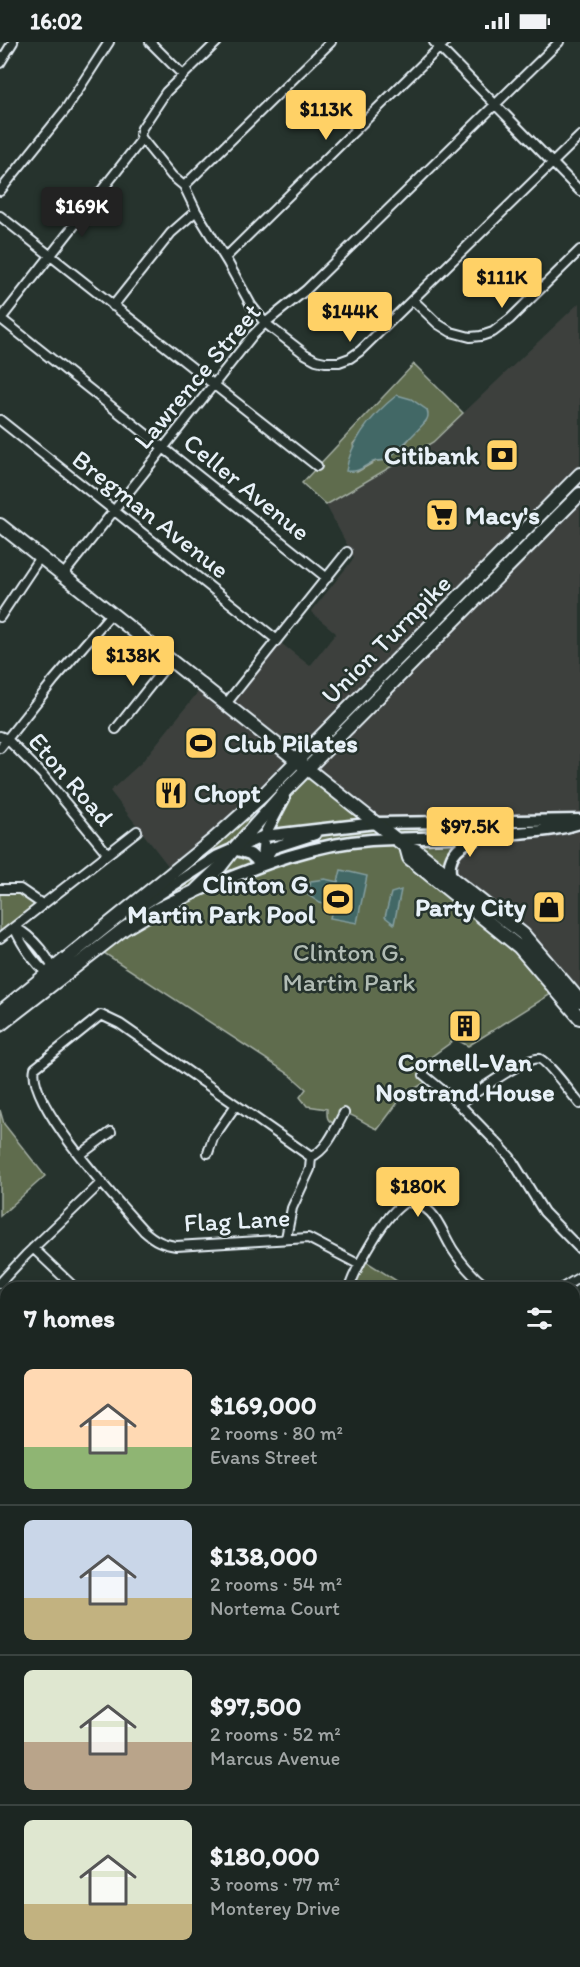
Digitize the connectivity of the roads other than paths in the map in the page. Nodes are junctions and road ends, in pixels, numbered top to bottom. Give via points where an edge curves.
1 (14, 42) edge
2 (109, 42) edge
3 (150, 42) edge
4 (217, 42) edge
5 (331, 42) edge
6 (559, 42) edge
7 (440, 44) edge
8 (0, 63) edge
9 (183, 75) junction
10 (495, 104) junction
11 (580, 136) edge
12 (142, 139) junction
13 (552, 163) junction
14 (184, 186) junction
15 (0, 191) edge
16 (580, 191) edge
17 (196, 211) junction
18 (0, 216) edge
19 (580, 250) edge
20 (51, 256) junction
21 (225, 258) junction
22 (413, 300) junction
23 (113, 306) junction
24 (0, 319) edge
25 (266, 323) junction
26 (213, 386) junction
27 (0, 420) edge
28 (164, 448) junction
29 (317, 466) dead end
30 (580, 474) edge
31 (580, 494) edge
32 (551, 504) junction
33 (114, 511) junction
34 (561, 513) junction
35 (0, 525) edge
36 (347, 552) dead end
37 (40, 557) junction
38 (63, 575) junction
39 (327, 578) junction
40 (111, 614) junction
41 (0, 617) edge
42 (277, 640) junction
43 (170, 662) junction
44 (225, 705) junction
45 (116, 729) dead end
46 (3, 738) edge
47 (0, 748) edge
48 (302, 765) junction
49 (294, 783) junction
50 (243, 813) junction
51 (580, 822) edge
52 (376, 823) junction
53 (433, 823) junction
54 (347, 825) junction
55 (137, 831) dead end
56 (264, 836) junction
57 (484, 836) junction
58 (402, 844) junction
59 (234, 849) junction
60 (107, 853) junction
61 (265, 863) junction
62 (451, 878) junction
63 (0, 889) edge
64 (194, 892) junction
65 (42, 904) junction
66 (15, 927) junction
67 (0, 938) edge
68 (53, 975) junction
69 (580, 1001) edge
70 (0, 1011) edge
71 (580, 1018) edge
72 (0, 1025) edge
73 (424, 1075) dead end
74 (459, 1104) junction
75 (580, 1104) edge
76 (236, 1105) junction
77 (344, 1113) dead end
78 (111, 1132) dead end
79 (208, 1153) dead end
80 (80, 1155) junction
81 (311, 1157) junction
82 (102, 1182) junction
83 (405, 1191) dead end
84 (406, 1202) junction
85 (286, 1238) junction
86 (33, 1248) junction
87 (580, 1249) edge
88 (358, 1264) junction
89 (1, 1282) edge
90 (69, 1282) edge
91 (351, 1282) edge
92 (482, 1282) edge

1 - 8 street
2 - 15 street via 64,110
3 - 9 street
4 - 9 street
5 - 14 street
6 - 10 street, Lawrence Street
7 - 10 street
7 - 21 street
9 - 12 street via 154,108 142,128
10 - 13 street
10 - 25 street, Lawrence Street via 306,290
11 - 13 street
12 - 14 street
12 - 20 street
13 - 16 street
13 - 22 street
14 - 17 street
17 - 21 street
17 - 23 street via 171,233
18 - 20 street
19 - 22 street via 510,319 481,336 451,332
20 - 23 street
20 - 24 street
21 - 25 street via 251,305
22 - 25 street via 360,351 339,362 325,362 305,354
23 - 26 street
24 - 28 street, Celler Avenue
25 - 26 street, Lawrence Street
26 - 28 street, Lawrence Street
26 - 29 street
27 - 33 street, Bregman Avenue
28 - 33 street, Lawrence Street
28 - 39 street, Celler Avenue
30 - 32 main road, Union Turnpike
31 - 34 main road, Union Turnpike
32 - 34 street
32 - 48 main road, Union Turnpike
33 - 38 street, Lawrence Street
33 - 42 street, Bregman Avenue
34 - 48 main road, Union Turnpike
35 - 37 main road
36 - 39 street
37 - 38 main road
37 - 41 street
38 - 40 main road
39 - 42 street
40 - 43 main road
40 - 46 street
42 - 44 street
43 - 44 main road
43 - 45 street
44 - 48 main road
46 - 47 street
46 - 60 street, Eton Road via 42,774
48 - 49 main road, Union Turnpike
48 - 50 main road, Union Turnpike
48 - 52 main road
49 - 56 main road
49 - 59 main road, Union Turnpike
50 - 59 main road via 245,823
50 - 68 main road, Union Turnpike
51 - 53 main road
51 - 57 main road via 562,829
52 - 53 main road
52 - 54 main road
52 - 58 main road
53 - 58 main road via 411,829
54 - 56 main road
54 - 61 main road via 275,846
55 - 60 street
56 - 59 main road
56 - 61 main road
57 - 58 main road
57 - 62 main road via 470,840 451,856
58 - 61 main road via 372,840 333,845
58 - 62 main road via 416,850
58 - 71 main road via 409,858 519,946
59 - 61 main road
59 - 64 main road, Union Turnpike
59 - 68 main road via 142,904
60 - 65 street
61 - 64 main road
62 - 69 main road via 523,934
63 - 65 street via 20,889
64 - 68 main road, Union Turnpike via 125,928
65 - 66 street
66 - 67 street
66 - 68 street via 27,933
68 - 70 main road
68 - 72 main road
73 - 74 street
74 - 75 street via 532,1059 547,1065
74 - 87 street via 510,1157 544,1212
76 - 79 street via 213,1138
76 - 80 street, Flag Lane via 120,1024 101,1015 38,1064 33,1074 52,1118
76 - 81 street
77 - 81 street via 320,1152
78 - 80 street
80 - 82 street, Flag Lane
81 - 85 street via 310,1169 292,1208
82 - 85 street, Flag Lane via 144,1231 163,1244
82 - 86 street
83 - 84 street
84 - 88 street via 395,1211
84 - 92 street via 424,1206 431,1213 453,1250
85 - 88 street, Flag Lane via 314,1239
86 - 89 street
86 - 90 street
88 - 91 street

